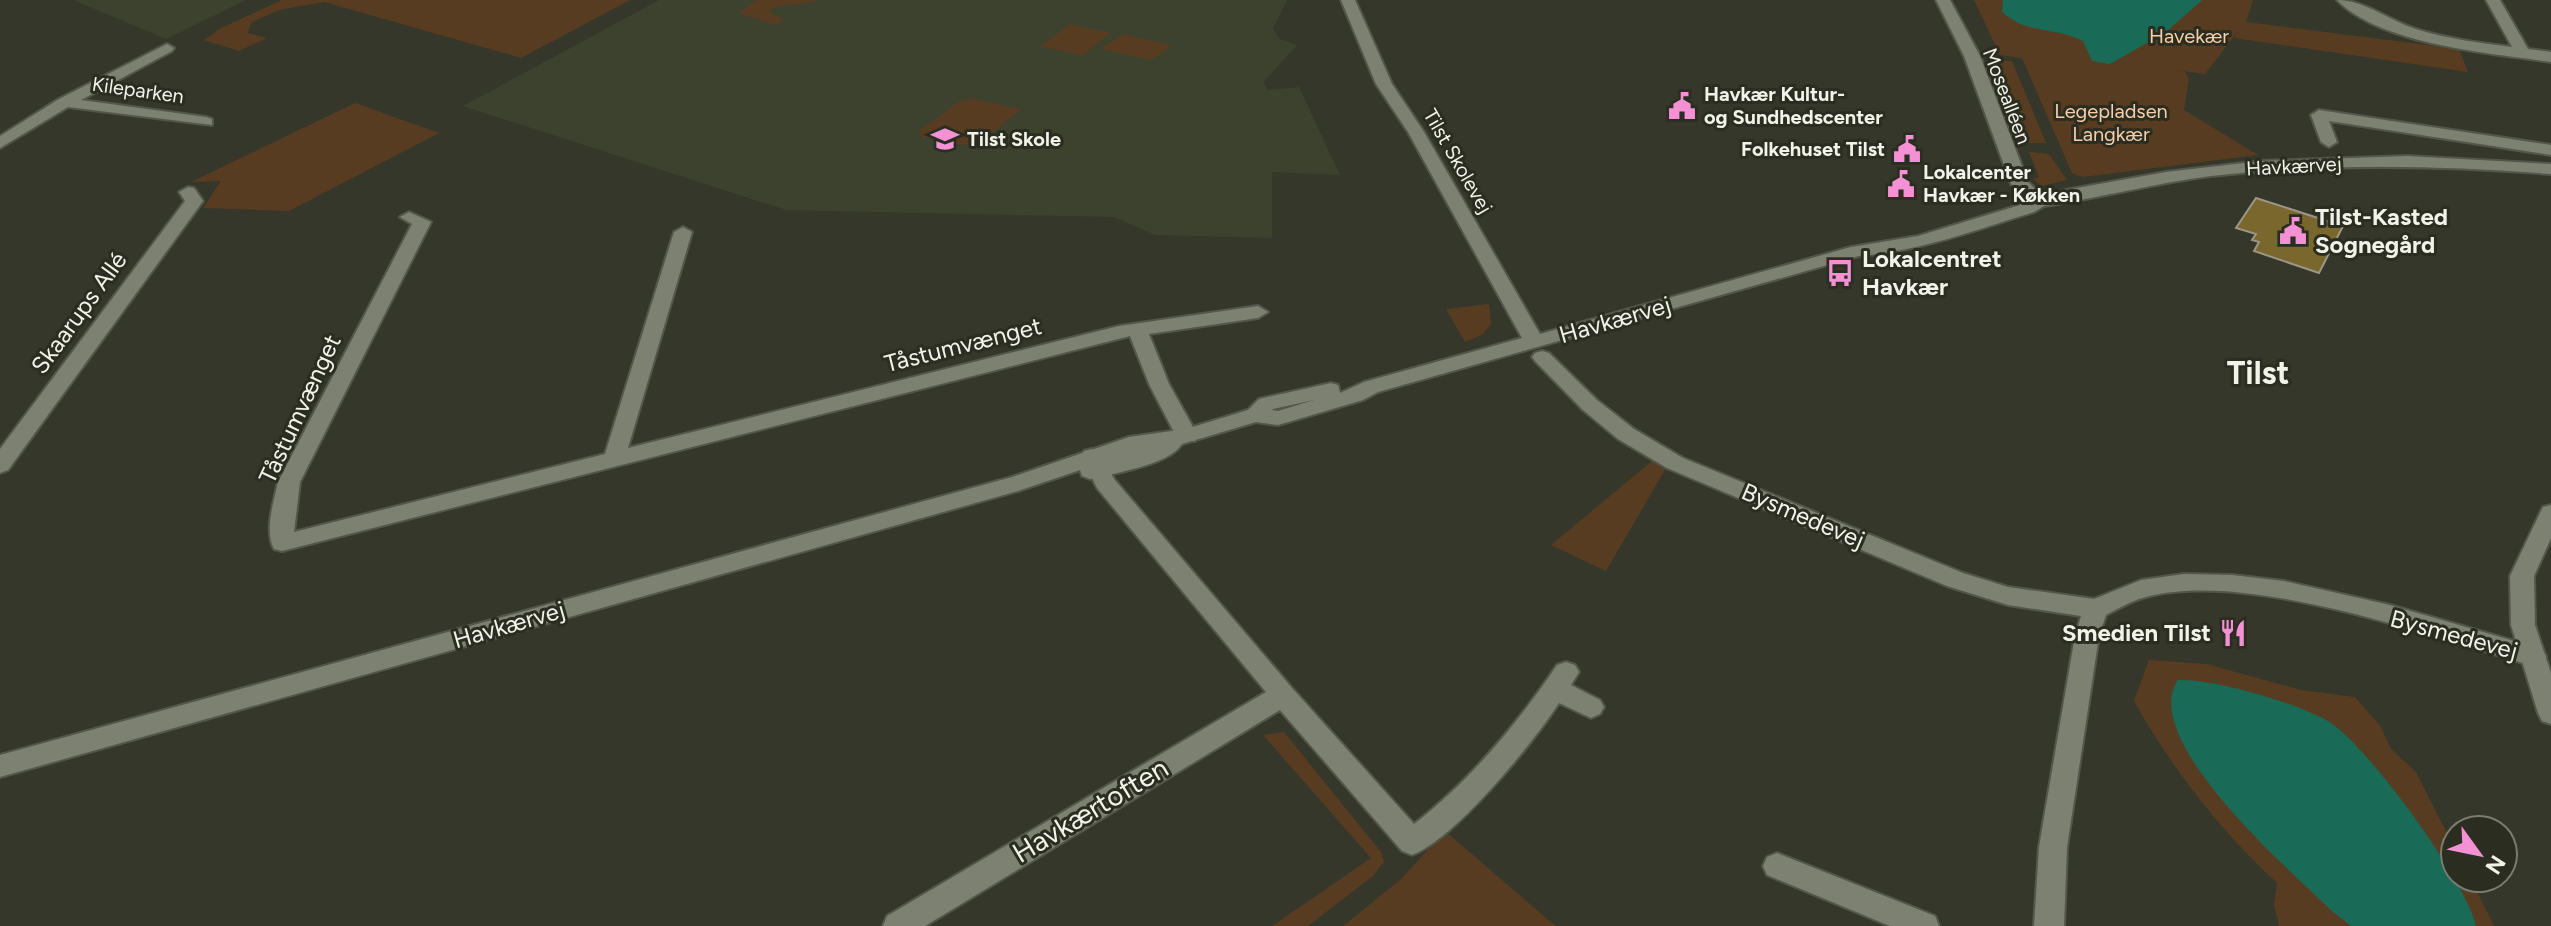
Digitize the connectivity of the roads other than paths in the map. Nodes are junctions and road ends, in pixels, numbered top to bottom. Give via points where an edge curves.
1 (1348, 0) edge
2 (1943, 0) edge
3 (2344, 0) edge
4 (2493, 0) edge
5 (167, 48) dead end
6 (2523, 53) junction
7 (2551, 57) edge
8 (65, 102) junction
9 (206, 122) dead end
10 (2329, 142) dead end
11 (0, 143) edge
12 (2551, 150) edge
13 (2551, 169) edge
14 (188, 192) dead end
15 (2039, 201) junction
16 (409, 217) dead end
17 (683, 232) dead end
18 (1258, 312) dead end
19 (1137, 328) junction
20 (1539, 350) junction
21 (1187, 436) junction
22 (614, 459) junction
23 (1095, 463) junction
24 (0, 465) edge
25 (2551, 513) edge
26 (2096, 609) junction
27 (2533, 656) junction
28 (1283, 695) junction
29 (1591, 707) dead end
30 (2551, 713) edge
31 (0, 766) edge
32 (1777, 866) dead end
33 (898, 926) edge
34 (1924, 926) edge
35 (2049, 926) edge

1 - 20 street, Tilst Skolevej via 1384,84
2 - 15 street, Mosealléen via 1972,56 2020,184
3 - 6 street via 2409,30
4 - 6 street
5 - 8 street, Kileparken
6 - 7 street
8 - 9 street, Kileparken
8 - 11 street, Kileparken
10 - 12 street, Havkærvej via 2319,115
13 - 15 street, Havkærvej via 2351,163 2261,167 2166,177
14 - 24 street, Skaarups Allé via 194,201
15 - 20 street, Havkærvej
16 - 22 street, Tåstumvænget via 422,222 289,482 282,543
17 - 22 street
18 - 19 street, Tåstumvænget
19 - 21 street
19 - 22 street, Tåstumvænget
20 - 21 street, Havkærvej via 1371,387 1278,418 1255,415
20 - 26 street, Bysmedevej via 1590,405 1675,463 1955,580 2008,596
21 - 23 street, Havkærvej via 1146,457
23 - 28 street via 1105,483
23 - 31 street, Havkærvej
25 - 27 street via 2522,576 2523,625
26 - 27 street, Bysmedevej via 2140,589 2192,582 2262,587
26 - 35 street via 2087,636 2053,847
27 - 30 street
28 - 29 street via 1412,842 1443,818 1525,733 1560,681
28 - 33 street, Havkærtoften
32 - 34 street

